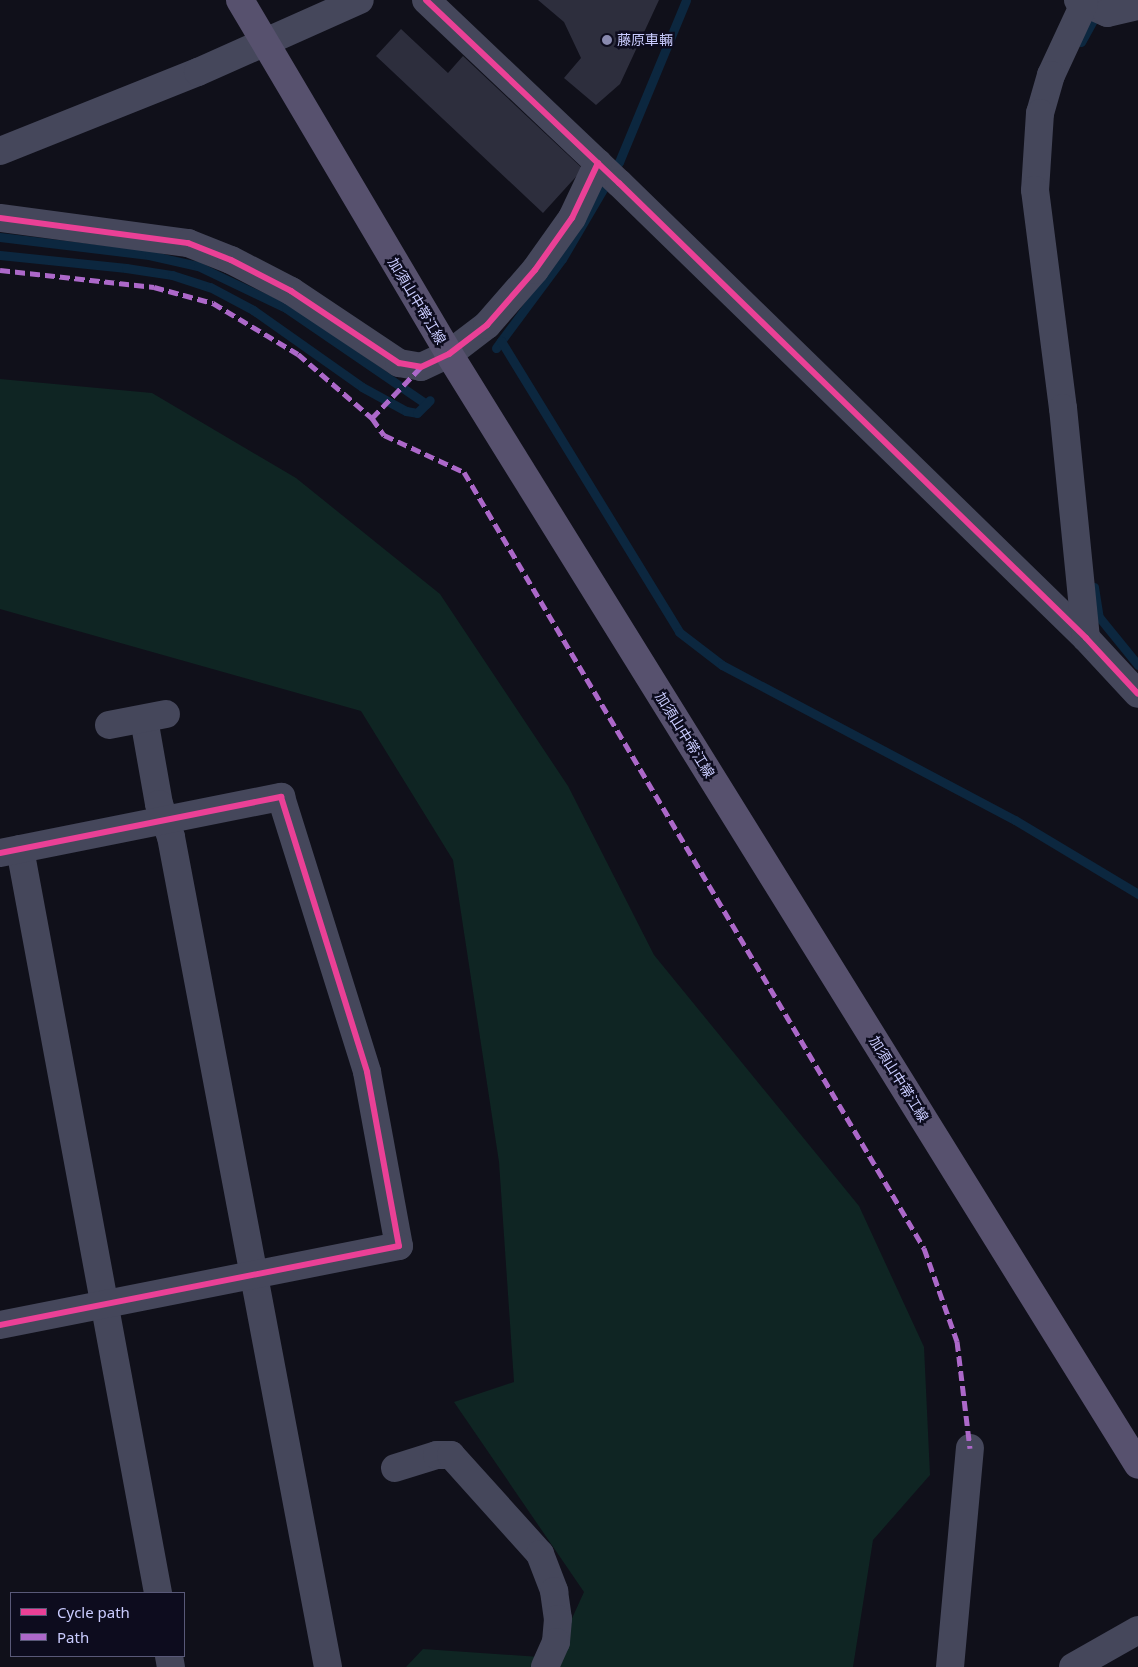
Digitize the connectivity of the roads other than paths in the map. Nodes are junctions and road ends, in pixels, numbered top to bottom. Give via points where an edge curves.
1 (240, 0) edge
2 (360, 0) edge
3 (426, 0) edge
4 (1081, 2) edge
5 (1138, 6) edge
6 (264, 43) junction
7 (0, 151) edge
8 (607, 172) junction
9 (0, 218) edge
10 (449, 354) junction
11 (1086, 638) junction
12 (1138, 694) edge
13 (109, 725) dead end
14 (165, 820) junction
15 (10, 851) edge
16 (255, 1276) junction
17 (104, 1305) junction
18 (0, 1325) edge
19 (970, 1448) dead end
20 (1138, 1464) edge
21 (395, 1468) dead end
22 (158, 1592) edge
23 (1138, 1630) edge
24 (328, 1667) edge
25 (545, 1667) edge
26 (950, 1667) edge
27 (1073, 1667) edge

1 - 6 main road, 加須山中帯江線
2 - 6 street
3 - 8 street
4 - 5 street via 1107,13
4 - 11 street via 1050,75 1040,113 1035,190 1063,408
6 - 7 street
6 - 10 main road, 加須山中帯江線
8 - 10 street via 535,270 487,325
8 - 11 street
9 - 10 street via 188,243 231,260 291,291 399,363 422,367
10 - 20 main road, 加須山中帯江線
11 - 12 street
13 - 14 street via 155,716
14 - 15 street
14 - 16 street via 171,837
14 - 16 street via 281,797 367,1072 399,1246
15 - 17 street
16 - 17 street
16 - 24 street
17 - 18 street
17 - 22 street
19 - 26 street
21 - 25 street via 437,1455 450,1456 540,1554 554,1591 558,1619 556,1642
23 - 27 street

